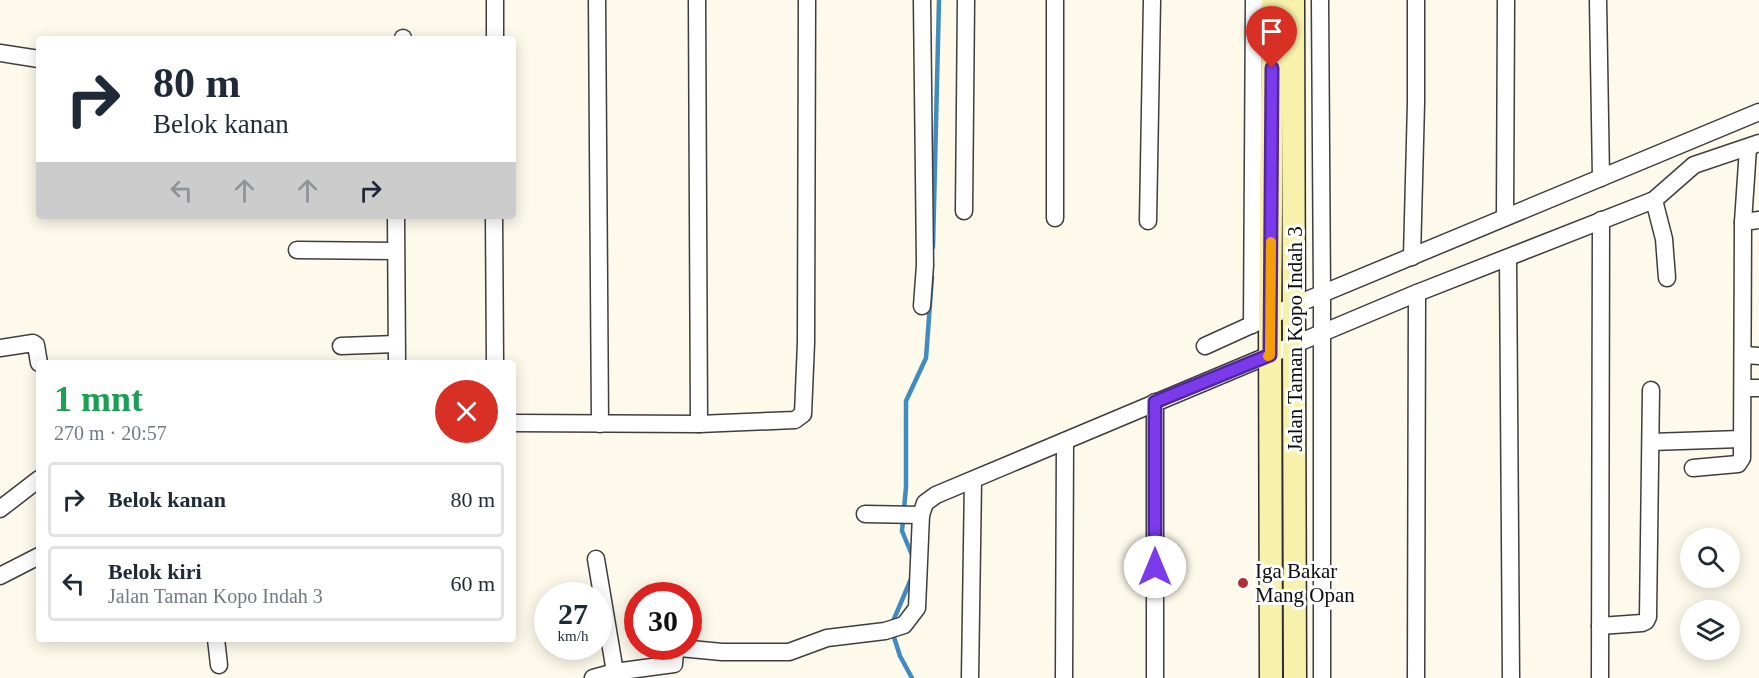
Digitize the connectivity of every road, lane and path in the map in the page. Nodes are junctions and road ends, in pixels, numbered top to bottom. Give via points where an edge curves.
1 (495, 0) edge
2 (597, 0) edge
3 (698, 0) edge
4 (807, 0) edge
5 (922, 0) edge
6 (966, 0) edge
7 (1055, 0) edge
8 (1152, 0) edge
9 (1254, 0) edge
10 (1273, 0) edge
11 (1293, 0) edge
12 (1320, 0) edge
13 (1416, 0) edge
14 (1506, 0) edge
15 (1598, 0) edge
16 (495, 36) edge
17 (0, 53) edge
18 (36, 58) edge
19 (1759, 112) edge
20 (1688, 142) junction
21 (1754, 145) edge
22 (1694, 165) junction
23 (1601, 178) junction
24 (1654, 200) junction
25 (964, 211) dead end
26 (1505, 217) junction
27 (1055, 218) dead end
28 (396, 219) edge
29 (494, 219) edge
30 (1601, 220) junction
31 (1148, 221) dead end
32 (1751, 221) edge
33 (297, 250) dead end
34 (395, 251) junction
35 (1412, 257) junction
36 (1508, 258) junction
37 (1667, 278) dead end
38 (1417, 293) junction
39 (1322, 294) junction
40 (1295, 305) junction
41 (922, 306) dead end
42 (1261, 321) junction
43 (1323, 332) junction
44 (396, 344) junction
45 (1294, 344) junction
46 (341, 345) dead end
47 (1205, 346) dead end
48 (0, 348) edge
49 (1270, 355) junction
50 (1751, 356) edge
51 (38, 360) edge
52 (397, 360) edge
53 (495, 360) edge
54 (1751, 388) edge
55 (1651, 390) dead end
56 (1155, 402) junction
57 (516, 423) edge
58 (600, 423) junction
59 (699, 424) junction
60 (1741, 439) junction
61 (1065, 441) junction
62 (1651, 442) junction
63 (1693, 468) dead end
64 (36, 480) edge
65 (973, 480) junction
66 (0, 509) edge
67 (865, 514) dead end
68 (910, 516) junction
69 (36, 558) edge
70 (596, 559) dead end
71 (0, 576) edge
72 (1600, 626) junction
73 (216, 642) edge
74 (219, 665) dead end
75 (615, 672) junction
76 (593, 678) edge
77 (970, 678) edge
78 (1064, 678) edge
79 (1155, 678) edge
80 (1271, 678) edge
81 (1295, 678) edge
82 (1322, 678) edge
83 (1416, 678) edge
84 (1511, 678) edge
85 (1600, 678) edge

1 - 16 street
2 - 58 street
3 - 59 street
4 - 59 street via 803,414 795,420
5 - 41 street
6 - 25 street
7 - 27 street
8 - 31 street
9 - 42 street
10 - 42 main road, Jalan Taman Kopo Indah 3
11 - 40 main road, Jalan Taman Kopo Indah 3
12 - 39 street
13 - 35 street
14 - 26 street
15 - 23 street
17 - 18 street
19 - 20 street
20 - 22 street
20 - 23 street
21 - 22 street
21 - 32 street
22 - 24 street
23 - 26 street
24 - 30 street
24 - 37 street via 1664,239
26 - 35 street
28 - 34 street
29 - 53 street
30 - 36 street
30 - 72 street
32 - 50 street
33 - 34 street
34 - 44 street
35 - 39 street
36 - 38 street
36 - 84 street
38 - 43 street
38 - 83 street
39 - 40 street
39 - 43 street
40 - 42 street
40 - 45 main road, Jalan Taman Kopo Indah 3
42 - 47 street
42 - 49 main road, Jalan Taman Kopo Indah 3
43 - 45 street
43 - 82 street
44 - 46 street
44 - 52 street
45 - 49 street
45 - 81 main road, Jalan Taman Kopo Indah 3
48 - 51 street via 33,343
49 - 56 street
49 - 80 main road, Jalan Taman Kopo Indah 3
50 - 54 street
54 - 60 street
55 - 62 street
56 - 61 street
56 - 79 street
57 - 58 street
58 - 59 street
60 - 62 street
60 - 63 street via 1740,463
61 - 65 street
61 - 78 street
62 - 72 street via 1648,617 1642,623
64 - 66 street
65 - 68 street via 936,495
65 - 77 street
67 - 68 street
68 - 75 street via 917,608 904,625 827,638 789,652 680,648 675,652 674,664
69 - 71 street
70 - 75 street
72 - 85 street
73 - 74 street
75 - 76 street

